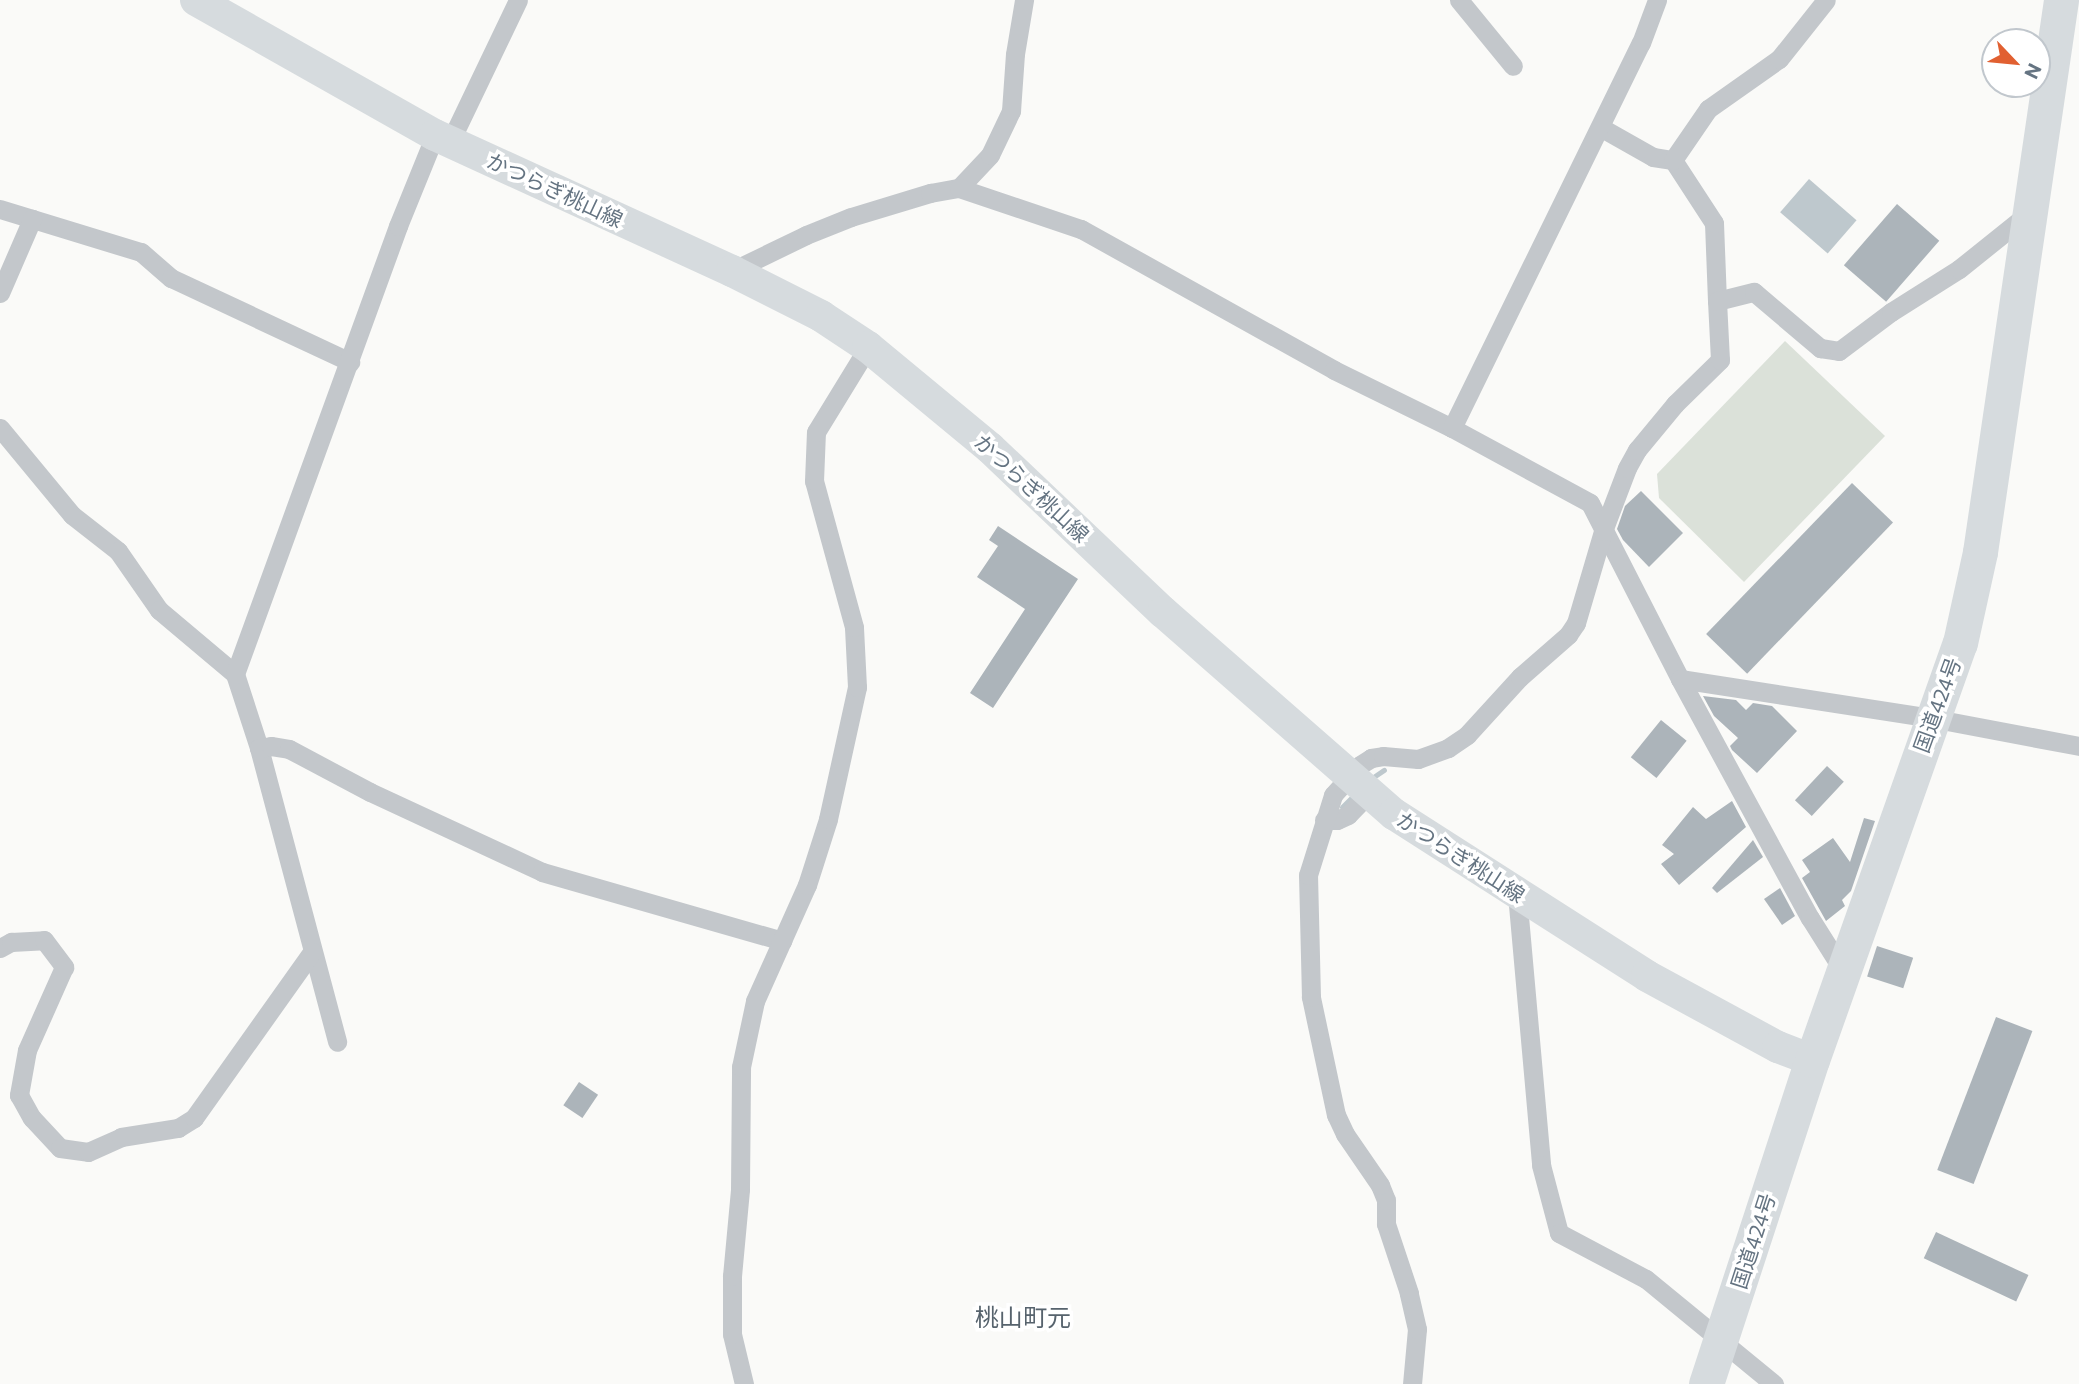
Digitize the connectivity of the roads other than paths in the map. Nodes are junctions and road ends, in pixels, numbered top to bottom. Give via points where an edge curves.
1 (196, 0) edge
2 (518, 0) edge
3 (1024, 0) edge
4 (1459, 0) edge
5 (1657, 0) edge
6 (1826, 0) edge
7 (2061, 0) edge
8 (1513, 66) dead end
9 (1600, 127) junction
10 (443, 139) junction
11 (1673, 160) junction
12 (959, 188) junction
13 (0, 209) edge
14 (2030, 213) junction
15 (32, 219) junction
16 (732, 271) junction
17 (0, 293) edge
18 (1717, 301) junction
19 (868, 346) junction
20 (350, 362) junction
21 (0, 428) edge
22 (1452, 428) junction
23 (1603, 531) junction
24 (234, 674) junction
25 (1679, 680) junction
26 (1931, 718) junction
27 (2079, 746) edge
28 (259, 748) junction
29 (1359, 784) junction
30 (1517, 894) junction
31 (782, 941) junction
32 (0, 948) edge
33 (312, 951) junction
34 (1844, 972) junction
35 (337, 1042) dead end
36 (1812, 1060) junction
37 (1721, 1339) junction
38 (744, 1384) edge
39 (1412, 1384) edge
40 (1706, 1384) edge
41 (1774, 1384) edge

1 - 10 main road, かつらぎ桃山線
2 - 10 street
3 - 12 street via 1014,54 1011,111 990,155
4 - 8 street
5 - 9 street
6 - 11 street via 1779,59 1708,109
7 - 14 highway, 国道424号
9 - 11 street via 1653,156
9 - 22 street
10 - 16 main road, かつらぎ桃山線
10 - 20 street via 398,226
11 - 18 street via 1714,223
12 - 16 street via 851,217
12 - 22 street via 1081,229 1334,370
13 - 15 street
14 - 18 street via 1959,269 1839,351 1820,348 1755,292
14 - 26 highway, 国道424号 via 1980,552 1960,643
15 - 17 street
15 - 20 street via 141,252 171,278
16 - 19 main road, かつらぎ桃山線 via 821,316
18 - 23 street via 1720,360 1637,450
19 - 29 main road, かつらぎ桃山線 via 990,448 1163,612
19 - 31 street via 816,432 814,481 854,627 858,687 828,819 807,885
20 - 24 street
21 - 24 street via 72,515 118,551 159,610
22 - 23 street via 1590,503
23 - 25 street
23 - 29 street via 1576,623 1467,734 1448,748 1418,759 1371,758
24 - 28 street
25 - 26 street
25 - 34 street
26 - 27 street
26 - 34 highway, 国道424号
28 - 31 street via 289,749 542,872
28 - 33 street
29 - 30 main road, かつらぎ桃山線 via 1394,814
29 - 39 street via 1333,795 1308,875 1311,997 1336,1115 1386,1200 1386,1224 1417,1329
30 - 36 main road, かつらぎ桃山線 via 1647,976 1778,1047
30 - 37 street via 1541,1165 1559,1233 1646,1279
31 - 38 street via 755,1001 741,1067 732,1334
32 - 33 street via 11,942 44,940 64,967 27,1050 19,1095 32,1118 60,1148 88,1152 121,1137 178,1128 194,1118
33 - 35 street
34 - 36 highway, 国道424号
36 - 37 highway, 国道424号
37 - 40 highway, 国道424号
37 - 41 street

